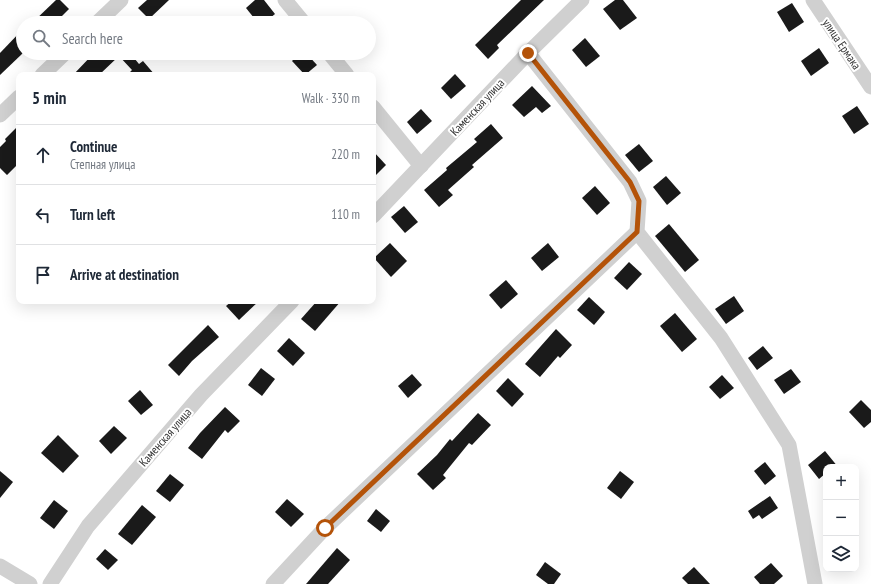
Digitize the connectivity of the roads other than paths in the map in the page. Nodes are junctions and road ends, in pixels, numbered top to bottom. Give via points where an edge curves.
1 (122, 0) edge
2 (285, 0) edge
3 (582, 0) edge
4 (813, 0) edge
5 (105, 16) edge
6 (298, 16) edge
7 (528, 53) junction
8 (58, 60) edge
9 (335, 60) edge
10 (45, 72) edge
11 (345, 72) edge
12 (871, 87) edge
13 (16, 100) edge
14 (376, 111) edge
15 (0, 115) edge
16 (421, 166) junction
17 (376, 213) edge
18 (637, 232) junction
19 (289, 304) edge
20 (0, 566) edge
21 (30, 584) edge
22 (50, 584) edge
23 (273, 584) edge
24 (815, 584) edge

1 - 5 street
2 - 6 street
3 - 7 street, Каменская улица
4 - 12 street, улица Ермака
7 - 16 street, Каменская улица
7 - 18 street via 630,182 639,201
8 - 10 street
9 - 11 street
13 - 15 street
14 - 16 street
16 - 17 street, Каменская улица
18 - 23 street via 325,528
18 - 24 street via 721,338 789,445
19 - 22 street, Каменская улица via 202,395 88,526
20 - 21 street

